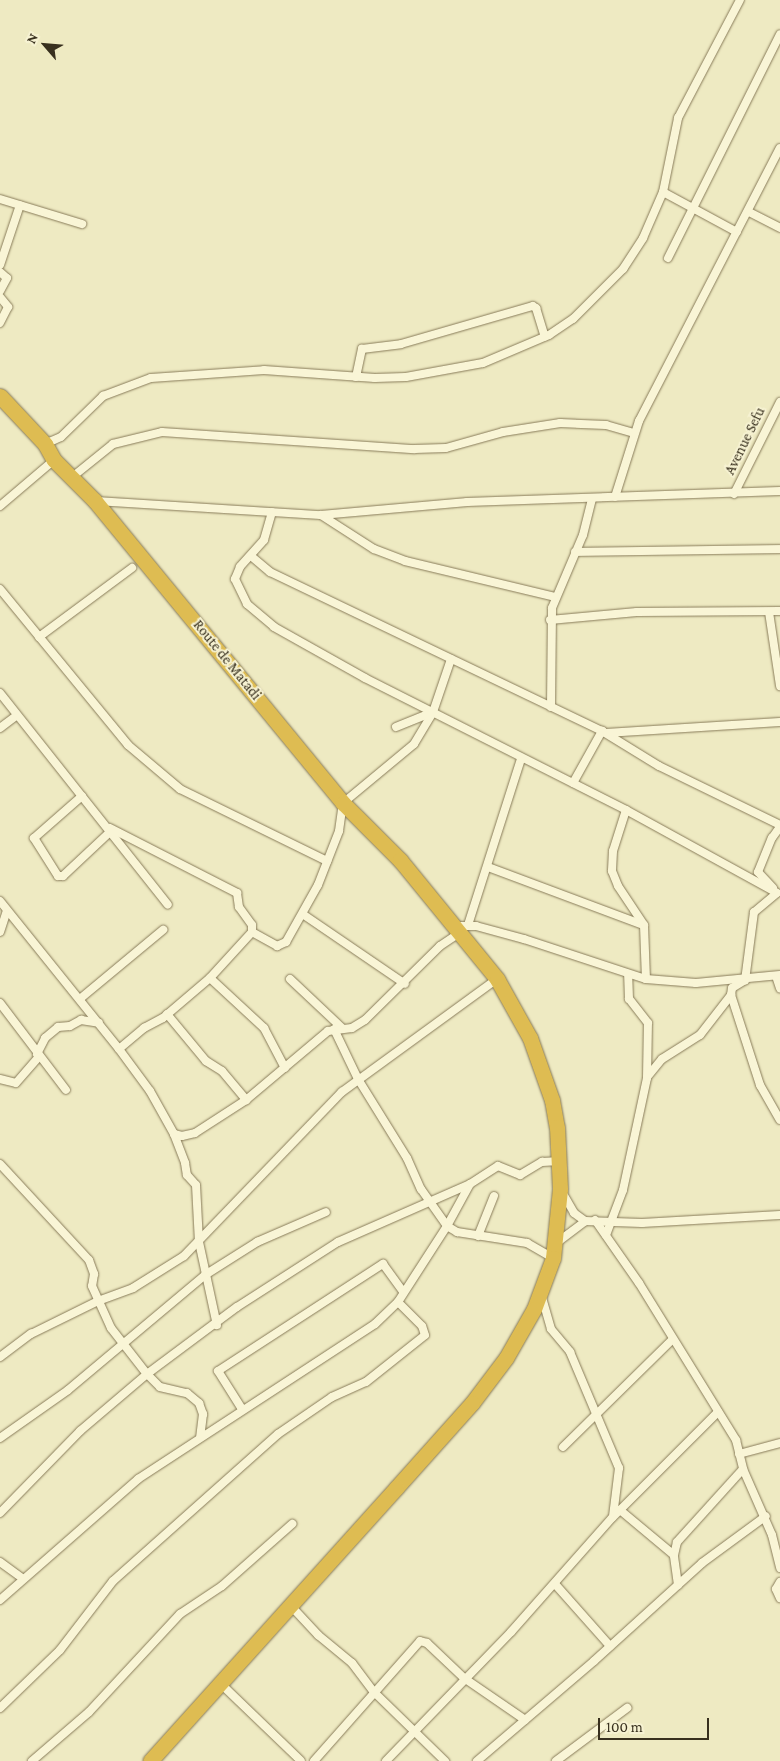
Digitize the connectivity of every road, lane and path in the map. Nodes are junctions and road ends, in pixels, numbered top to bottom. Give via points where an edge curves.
1 (740, 0) edge
2 (780, 34) edge
3 (780, 148) edge
4 (663, 192) junction
5 (0, 199) edge
6 (20, 205) junction
7 (694, 208) junction
8 (748, 212) junction
9 (82, 224) dead end
10 (780, 228) edge
11 (737, 232) junction
12 (668, 258) dead end
13 (0, 265) edge
14 (0, 272) edge
15 (0, 291) edge
16 (0, 297) edge
17 (0, 323) edge
18 (545, 337) junction
19 (356, 377) junction
20 (0, 396) edge
21 (780, 402) edge
22 (634, 433) junction
23 (45, 444) junction
24 (54, 460) junction
25 (71, 478) junction
26 (780, 492) edge
27 (734, 494) junction
28 (615, 497) junction
29 (592, 499) junction
30 (95, 500) junction
31 (0, 506) edge
32 (272, 512) junction
33 (321, 515) junction
34 (780, 549) edge
35 (575, 552) junction
36 (251, 556) junction
37 (132, 568) dead end
38 (0, 589) edge
39 (555, 597) junction
40 (780, 611) edge
41 (769, 612) junction
42 (550, 620) junction
43 (39, 637) junction
44 (451, 659) junction
45 (780, 686) edge
46 (0, 693) edge
47 (550, 707) junction
48 (433, 712) junction
49 (16, 715) junction
50 (780, 722) edge
51 (396, 727) dead end
52 (0, 728) edge
53 (604, 732) junction
54 (521, 759) junction
55 (572, 783) junction
56 (82, 796) junction
57 (343, 803) junction
58 (626, 810) junction
59 (780, 826) edge
60 (110, 829) junction
61 (327, 861) junction
62 (488, 867) junction
63 (779, 894) edge
64 (0, 902) edge
65 (168, 905) dead end
66 (7, 910) junction
67 (304, 915) junction
68 (644, 925) junction
69 (459, 928) junction
70 (162, 930) dead end
71 (0, 932) edge
72 (252, 932) junction
73 (628, 975) junction
74 (778, 975) edge
75 (210, 978) junction
76 (290, 979) dead end
77 (497, 979) junction
78 (646, 979) junction
79 (745, 980) junction
80 (405, 984) junction
81 (780, 988) edge
82 (731, 995) junction
83 (80, 998) junction
84 (0, 1003) edge
85 (167, 1014) junction
86 (99, 1023) junction
87 (338, 1028) junction
88 (119, 1049) junction
89 (38, 1055) junction
90 (284, 1068) junction
91 (647, 1078) junction
92 (0, 1079) edge
93 (358, 1079) junction
94 (66, 1090) dead end
95 (246, 1100) junction
96 (780, 1120) edge
97 (174, 1134) junction
98 (560, 1161) junction
99 (0, 1164) edge
100 (470, 1184) junction
101 (560, 1189) junction
102 (494, 1196) dead end
103 (429, 1201) junction
104 (326, 1212) dead end
105 (780, 1215) edge
106 (596, 1220) junction
107 (585, 1221) junction
108 (612, 1221) junction
109 (447, 1226) junction
110 (606, 1234) junction
111 (478, 1236) junction
112 (199, 1242) junction
113 (554, 1251) junction
114 (205, 1275) junction
115 (403, 1292) junction
116 (541, 1293) junction
117 (98, 1301) junction
118 (398, 1302) junction
119 (217, 1325) junction
120 (672, 1340) junction
121 (123, 1344) junction
122 (0, 1357) edge
123 (147, 1374) junction
124 (242, 1409) junction
125 (718, 1412) junction
126 (596, 1416) junction
127 (200, 1437) junction
128 (0, 1438) edge
129 (780, 1443) edge
130 (563, 1447) dead end
131 (739, 1454) junction
132 (743, 1470) junction
133 (616, 1512) junction
134 (0, 1513) edge
135 (766, 1516) junction
136 (292, 1524) dead end
137 (674, 1555) junction
138 (0, 1562) edge
139 (780, 1568) edge
140 (22, 1578) junction
141 (780, 1582) edge
142 (555, 1584) junction
143 (678, 1585) junction
144 (780, 1598) edge
145 (0, 1600) edge
146 (291, 1606) junction
147 (610, 1646) junction
148 (464, 1678) junction
149 (220, 1683) junction
150 (375, 1693) junction
151 (0, 1708) edge
152 (626, 1708) dead end
153 (525, 1720) junction
154 (417, 1732) junction
155 (32, 1761) edge
156 (150, 1761) edge
157 (301, 1761) edge
158 (314, 1761) edge
159 (386, 1761) edge
160 (445, 1761) edge
161 (477, 1761) edge
162 (556, 1761) edge

1 - 4 street via 678,118
2 - 7 street
3 - 8 street
4 - 7 street
4 - 18 street via 643,238 623,269 573,319
5 - 6 street
6 - 9 street
6 - 13 street
7 - 11 street
7 - 12 street
8 - 10 street
8 - 11 street
11 - 22 street
14 - 15 street via 7,278
16 - 17 street via 8,307
18 - 19 street via 503,356 435,373 406,377
18 - 19 street via 533,306 401,344 362,349
19 - 23 street via 249,370 152,378 103,396 61,437
20 - 23 highway, Route de Matadi
21 - 27 street, Avenue Sefu
22 - 25 street via 606,425 560,423 503,432 453,447 414,450 162,432 113,444
22 - 28 street
23 - 24 highway, Route de Matadi
24 - 25 highway, Route de Matadi
24 - 31 street
25 - 30 highway, Route de Matadi
26 - 27 street
27 - 28 street
28 - 29 street
29 - 33 street via 467,502
29 - 35 street
30 - 32 street
30 - 57 highway, Route de Matadi
32 - 33 street
32 - 36 street via 264,540
33 - 39 street via 374,549 405,561
34 - 35 street
35 - 39 street
36 - 44 street via 270,572
36 - 48 street via 240,568 236,579 254,611 304,645
37 - 43 street
38 - 43 street
39 - 42 street
40 - 41 street
41 - 42 street via 637,612
41 - 45 street
42 - 47 street
43 - 61 street via 128,745 180,789
44 - 47 street
44 - 48 street
46 - 49 street
47 - 53 street
48 - 51 street
48 - 54 street
48 - 57 street via 408,751
49 - 52 street
49 - 56 street
50 - 53 street
53 - 55 street
53 - 59 street via 659,766
54 - 55 street
54 - 62 street
55 - 58 street
56 - 60 street
56 - 60 street via 34,838 58,876 63,876
57 - 61 street via 339,831
57 - 69 highway, Route de Matadi via 400,860
58 - 63 street
58 - 68 street via 613,851 612,871
59 - 63 street via 758,872
60 - 65 street
60 - 72 street via 237,893 239,907 252,925
61 - 67 street
62 - 68 street
62 - 69 street
63 - 79 street via 754,912
64 - 66 street
66 - 71 street
66 - 83 street
67 - 72 street via 280,946
67 - 80 street
68 - 78 street
69 - 73 street via 524,939
69 - 77 highway, Route de Matadi
69 - 80 street
70 - 83 street
72 - 75 street
73 - 78 street
73 - 91 street via 629,999 648,1023
74 - 79 street
74 - 81 street
75 - 85 street
75 - 90 street via 264,1028
76 - 87 street
77 - 93 street
77 - 98 highway, Route de Matadi via 530,1038 540,1065 552,1100
78 - 79 street via 696,983
79 - 82 street via 732,988
80 - 87 street via 365,1020 352,1028
82 - 91 street via 700,1035 662,1059
82 - 96 street via 760,1085
83 - 86 street
84 - 89 street
85 - 88 street
85 - 95 street via 206,1061 222,1071
86 - 88 street
86 - 89 street via 81,1020 70,1026 58,1027 45,1038
87 - 90 street
87 - 93 street
88 - 97 street via 150,1091
89 - 92 street via 16,1083
89 - 94 street
90 - 95 street
91 - 108 street via 623,1190
93 - 103 street via 396,1138
93 - 112 street
95 - 97 street via 195,1133
97 - 112 street via 186,1175 196,1184
98 - 100 street via 542,1162 520,1175 500,1165
98 - 101 highway, Route de Matadi
99 - 117 street via 89,1260 94,1274 92,1286
100 - 103 street
100 - 109 street
101 - 107 street via 574,1213
101 - 113 highway, Route de Matadi
102 - 111 street
103 - 109 street
103 - 119 street via 338,1242 237,1307
104 - 114 street via 257,1242
105 - 108 street via 642,1223
106 - 107 street
106 - 108 street
106 - 110 street
107 - 113 street
108 - 110 street
109 - 111 street
109 - 115 street
110 - 120 street
111 - 113 street via 527,1243
112 - 114 street
112 - 117 street via 184,1256 133,1288
113 - 116 highway, Route de Matadi
114 - 119 street
114 - 121 street
115 - 118 street
115 - 124 street via 383,1264 218,1371
116 - 126 street via 551,1329 570,1352
116 - 146 highway, Route de Matadi via 506,1358 472,1403
117 - 121 street
117 - 122 street via 31,1334
118 - 124 street via 375,1324
118 - 151 street via 422,1326 425,1335 366,1382 324,1402 264,1446 113,1582 60,1650
119 - 123 street
120 - 125 street
120 - 126 street
121 - 123 street
121 - 128 street via 68,1390
123 - 127 street via 160,1386 195,1397 203,1414
123 - 134 street via 80,1431
124 - 127 street
125 - 131 street via 736,1440
125 - 133 street
126 - 130 street
126 - 133 street via 620,1473
127 - 140 street via 138,1479 52,1556
129 - 131 street
131 - 132 street
132 - 135 street
132 - 137 street via 680,1537
133 - 137 street
133 - 142 street
135 - 139 street
135 - 143 street
136 - 155 street via 222,1586 180,1614 89,1712
137 - 143 street
138 - 140 street
140 - 145 street
141 - 144 street via 776,1589
142 - 147 street
142 - 148 street
143 - 147 street
146 - 149 highway, Route de Matadi
146 - 150 street via 323,1640 352,1663
147 - 153 street
148 - 150 street via 428,1643 420,1641
148 - 153 street
148 - 154 street
149 - 156 highway, Route de Matadi
149 - 157 street
150 - 154 street
150 - 158 street
152 - 162 street
153 - 161 street
154 - 159 street
154 - 160 street

